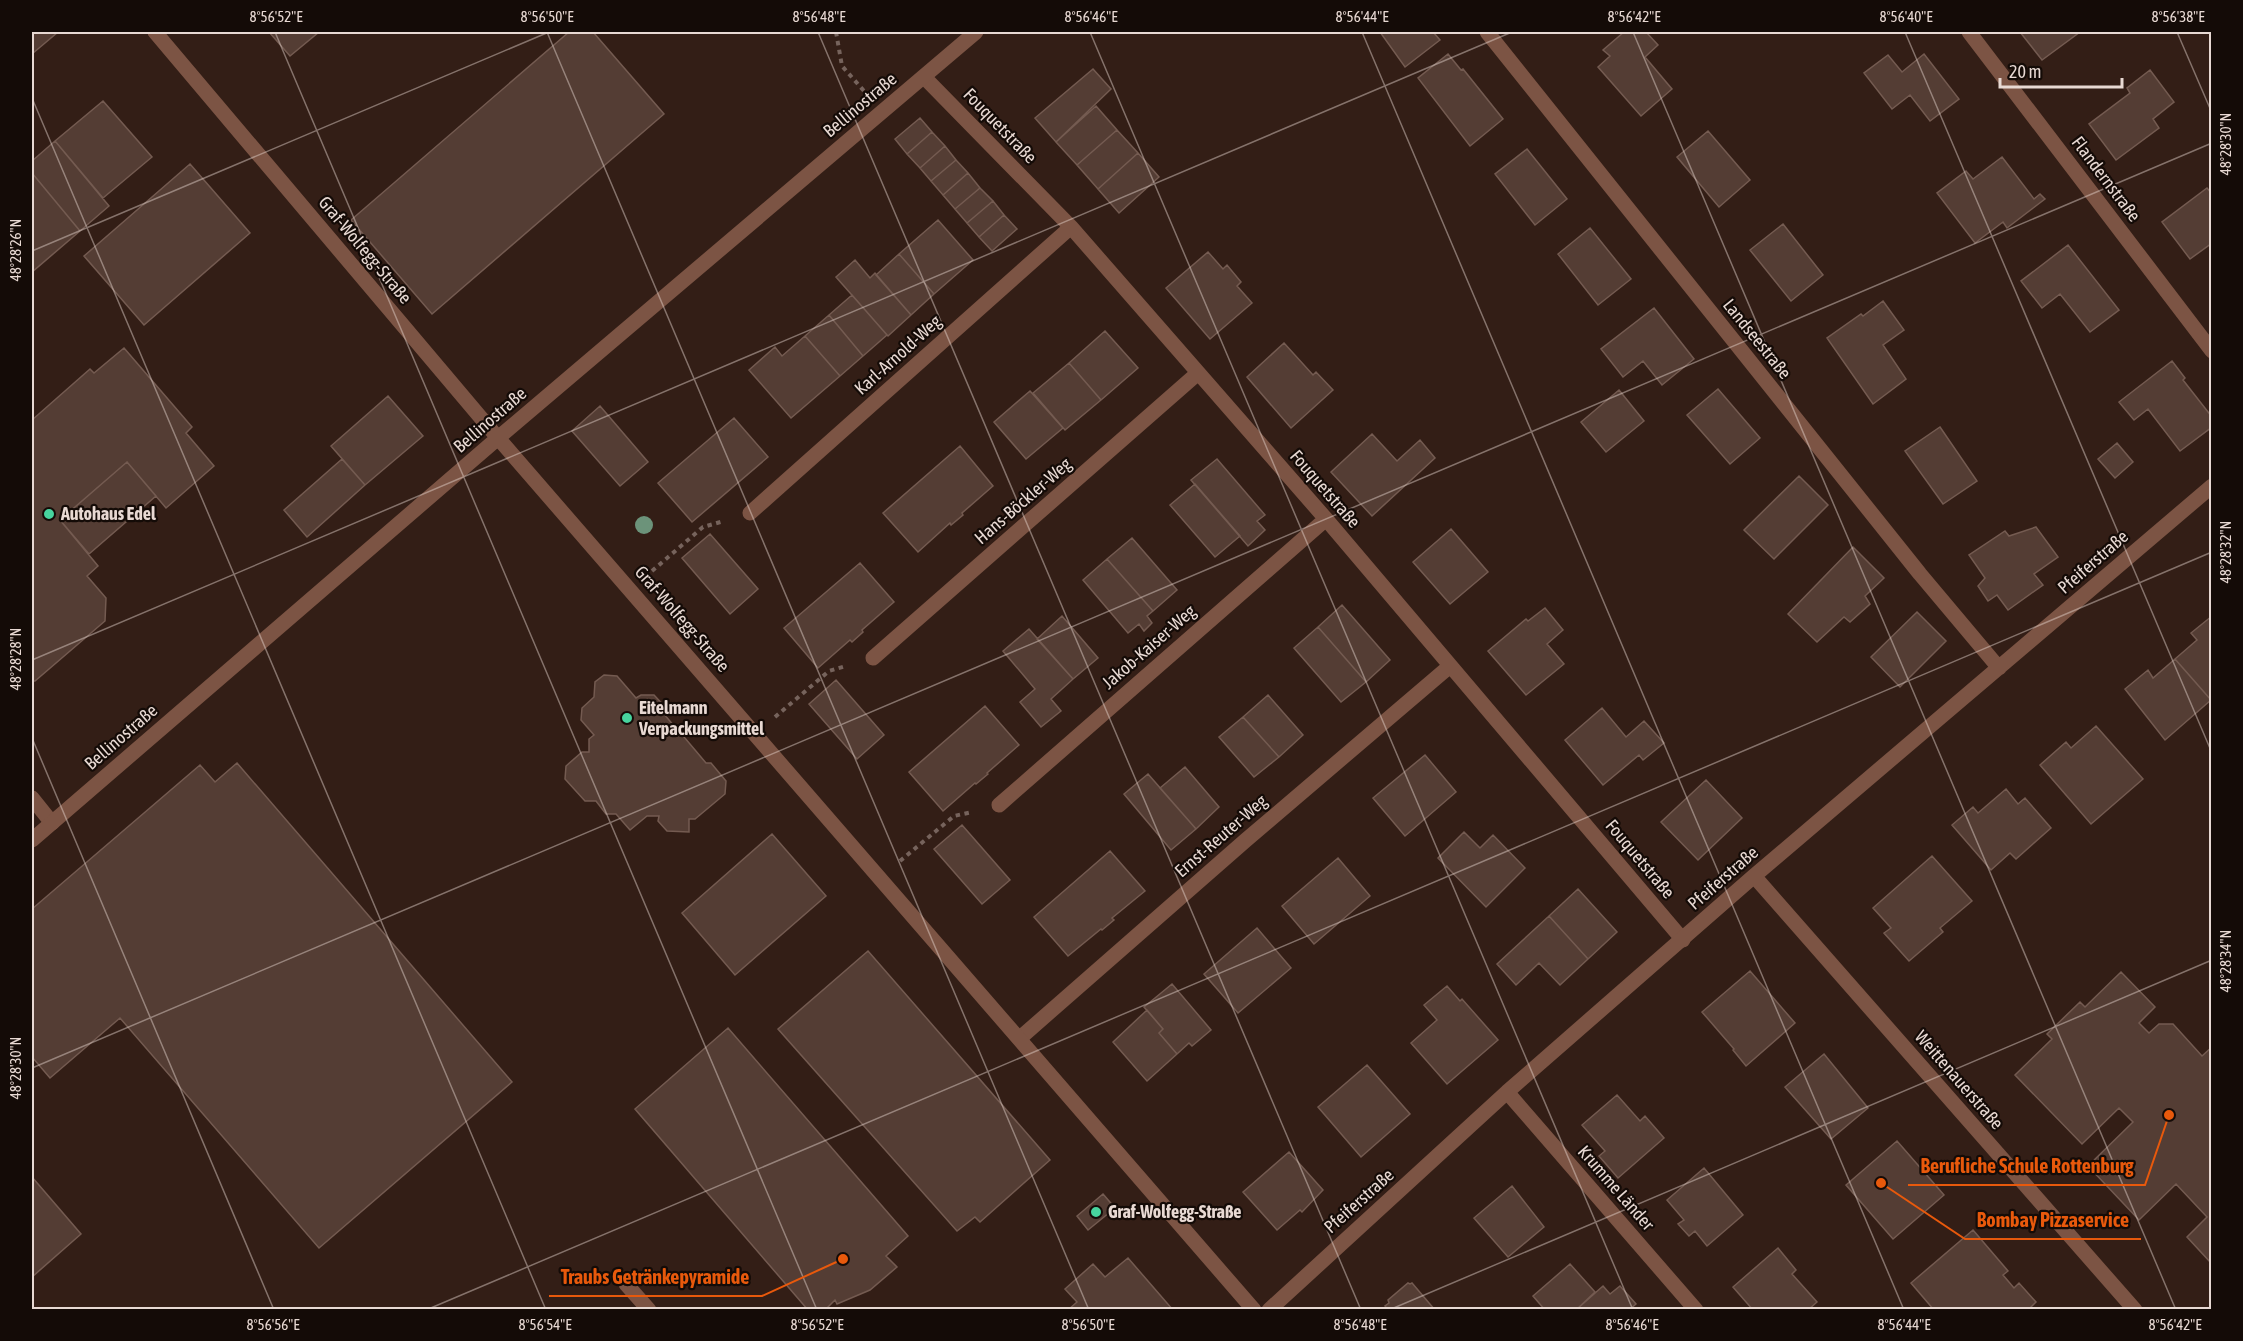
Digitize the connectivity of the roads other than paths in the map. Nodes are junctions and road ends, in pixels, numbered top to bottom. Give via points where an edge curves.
1 (155, 32) edge
2 (976, 32) edge
3 (1487, 32) edge
4 (1969, 32) edge
5 (924, 77) junction
6 (1071, 227) junction
7 (2211, 351) edge
8 (1198, 373) junction
9 (498, 438) junction
10 (2211, 486) edge
11 (750, 513) road end
12 (1326, 519) junction
13 (873, 658) road end
14 (1450, 666) junction
15 (1999, 668) junction
16 (32, 798) edge
17 (999, 805) road end
18 (52, 823) junction
19 (32, 840) edge
20 (1754, 876) junction
21 (1683, 940) junction
22 (1020, 1038) junction
23 (1507, 1092) junction
24 (626, 1284) dead end
25 (649, 1310) edge
26 (1254, 1310) edge
27 (1269, 1310) edge
28 (1696, 1310) edge
29 (2135, 1310) edge

1 - 9 street, Graf-Wolfegg-Straße
2 - 5 street, Bellinostraße
3 - 15 street, Landseestraße
4 - 7 street, Flandernstraße
5 - 6 street, Fouquetstraße
5 - 9 street, Bellinostraße
6 - 8 street, Fouquetstraße
6 - 11 street, Karl-Arnold-Weg
8 - 12 street, Fouquetstraße
8 - 13 street, Hans-Böckler-Weg
9 - 18 street, Bellinostraße
9 - 22 street, Graf-Wolfegg-Straße
10 - 15 street, Pfeiferstraße
12 - 14 street, Fouquetstraße
12 - 17 street, Jakob-Kaiser-Weg
14 - 21 street, Fouquetstraße
14 - 22 street, Ernst-Reuter-Weg
15 - 20 street, Pfeiferstraße
16 - 18 street
18 - 19 street, Bellinostraße
20 - 21 street, Pfeiferstraße
20 - 29 street, Weittenauerstraße
21 - 23 street, Pfeiferstraße
22 - 26 street, Graf-Wolfegg-Straße
23 - 27 street, Pfeiferstraße
23 - 28 street, Krumme Länder
24 - 25 street

